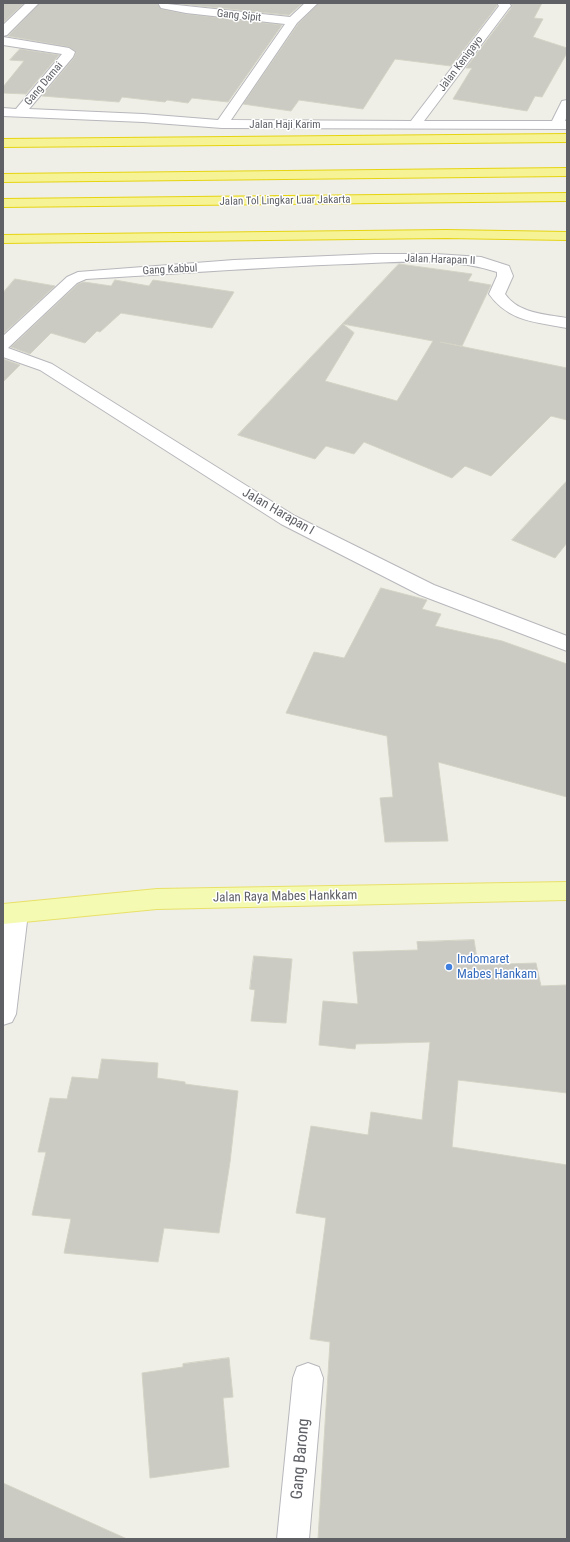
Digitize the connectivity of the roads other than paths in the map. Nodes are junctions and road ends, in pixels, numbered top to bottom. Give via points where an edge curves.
1 (33, 3) edge
2 (164, 3) edge
3 (312, 3) edge
4 (503, 3) edge
5 (293, 21) junction
6 (3, 32) edge
7 (3, 42) edge
8 (567, 104) edge
9 (3, 112) edge
10 (20, 112) junction
11 (222, 124) junction
12 (414, 125) junction
13 (561, 125) edge
14 (567, 138) edge
15 (3, 143) edge
16 (567, 172) edge
17 (3, 178) edge
18 (567, 197) edge
19 (3, 203) edge
20 (567, 236) edge
21 (3, 239) edge
22 (364, 258) joint
23 (567, 323) edge
24 (3, 345) edge
25 (3, 352) edge
26 (567, 644) edge
27 (567, 891) edge
28 (10, 914) edge
29 (3, 1014) edge
30 (308, 1378) dead end
31 (293, 1539) edge

1 - 6 street
2 - 5 street, Gang Sipit via 170,8
3 - 5 street
4 - 12 street, Jalan Kenigayo via 505,6
5 - 11 street
7 - 10 street, Gang Damai via 69,52
8 - 13 street
9 - 10 street, Jalan Haji Karim
10 - 11 street, Jalan Haji Karim
11 - 12 street, Jalan Haji Karim
12 - 13 street, Jalan Haji Karim
14 - 15 highway
16 - 17 highway, Jalan Tol Lingkar Luar Jakarta
18 - 19 highway, Jalan Tol Lingkar Luar Jakarta
20 - 21 highway via 438,234
22 - 23 street, Jalan Harapan II via 448,258 501,266 505,276 497,294 502,303 520,313
22 - 24 street, Gang Kabbul via 83,275 72,280
25 - 26 street, Jalan Harapan I via 46,367 288,520 428,590
27 - 28 main road, Jalan Raya Mabes Hankkam via 157,899
28 - 29 street
30 - 31 street, Gang Barong

